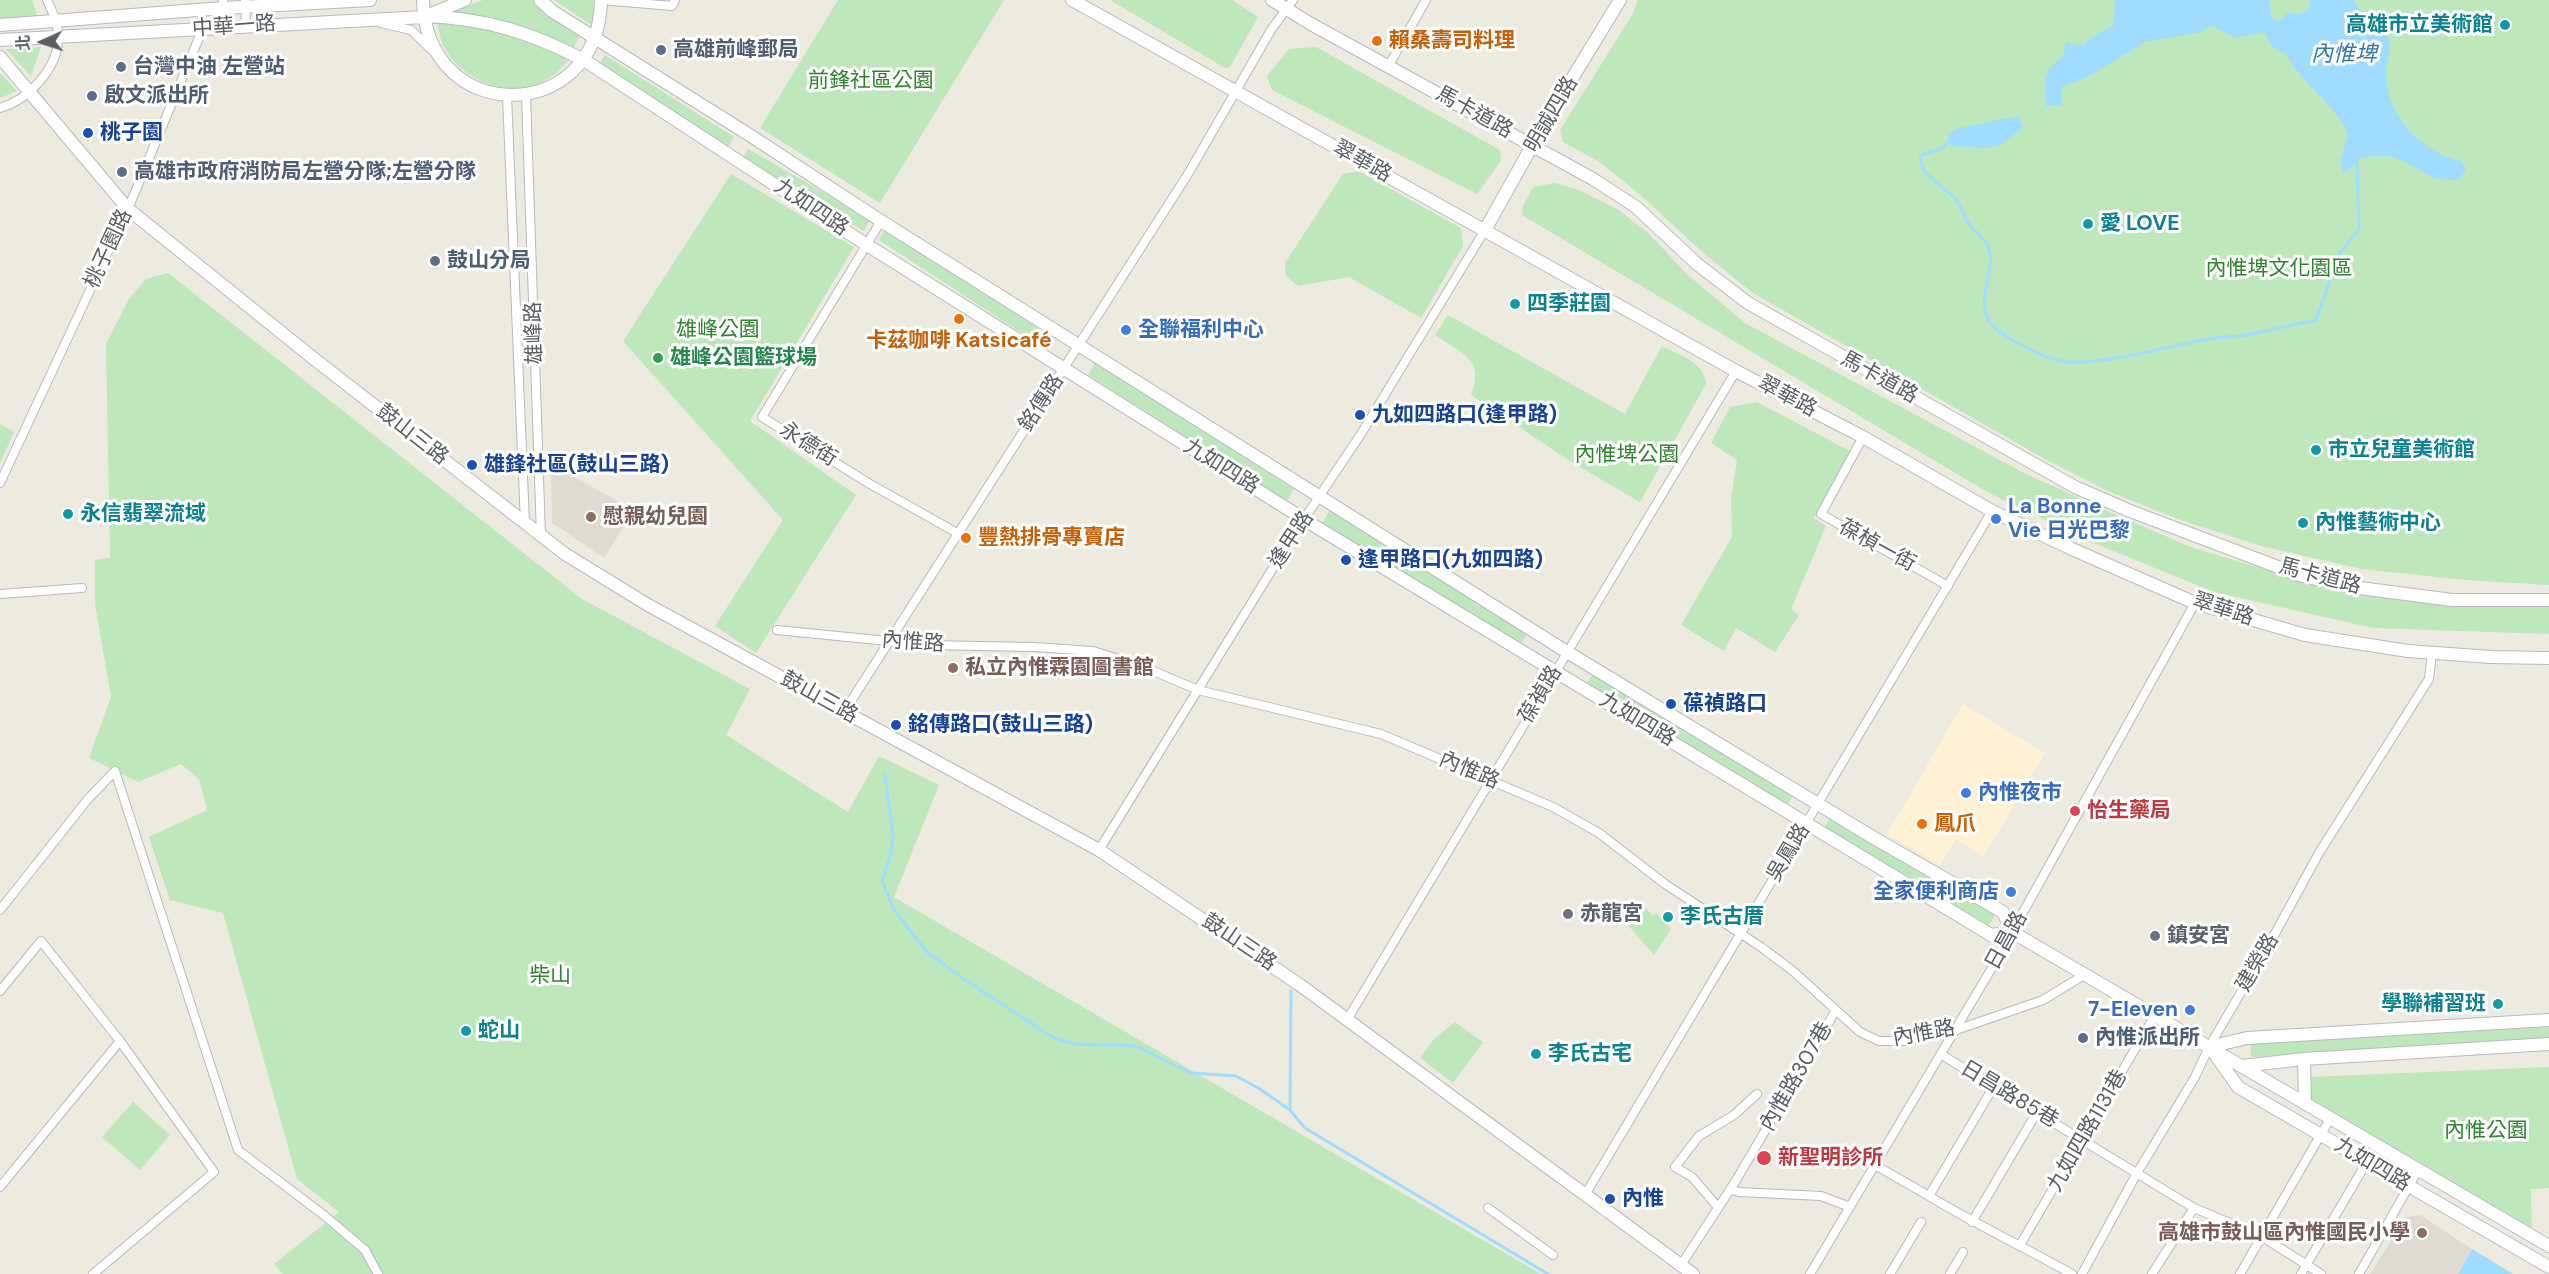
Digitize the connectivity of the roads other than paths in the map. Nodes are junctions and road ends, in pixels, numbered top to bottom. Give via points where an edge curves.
1 (47, 0) edge
2 (370, 0) edge
3 (423, 0) edge
4 (465, 0) edge
5 (540, 0) edge
6 (601, 0) edge
7 (675, 0) edge
8 (1072, 0) edge
9 (1272, 0) edge
10 (1426, 0) edge
11 (1620, 0) edge
12 (245, 3) edge
13 (223, 4) edge
14 (1289, 5) edge
15 (201, 10) junction
16 (425, 17) junction
17 (363, 20) junction
18 (57, 21) junction
19 (0, 25) edge
20 (246, 26) junction
21 (225, 27) junction
22 (203, 28) junction
23 (596, 37) junction
24 (59, 38) junction
25 (0, 40) edge
26 (0, 57) edge
27 (439, 57) junction
28 (584, 60) junction
29 (1389, 65) junction
30 (28, 91) junction
31 (1236, 91) junction
32 (526, 95) junction
33 (507, 96) junction
34 (0, 108) edge
35 (1534, 146) junction
36 (128, 209) junction
37 (880, 221) junction
38 (1485, 230) junction
39 (867, 245) junction
40 (1078, 345) junction
41 (1064, 368) junction
42 (1736, 370) junction
43 (1863, 437) junction
44 (0, 483) edge
45 (1321, 496) junction
46 (1992, 511) junction
47 (1304, 519) junction
48 (525, 523) junction
49 (959, 534) junction
50 (542, 536) junction
51 (1948, 586) junction
52 (82, 588) dead end
53 (0, 594) edge
54 (2549, 600) edge
55 (2195, 603) junction
56 (777, 630) dead end
57 (889, 642) junction
58 (1568, 652) junction
59 (2433, 653) junction
60 (2549, 658) edge
61 (1556, 671) junction
62 (1198, 690) junction
63 (844, 712) junction
64 (1491, 780) junction
65 (1818, 804) junction
66 (1807, 823) junction
67 (1099, 850) junction
68 (0, 910) edge
69 (2012, 932) junction
70 (1741, 934) junction
71 (2084, 975) junction
72 (0, 991) edge
73 (1836, 1011) junction
74 (2155, 1016) junction
75 (1347, 1020) junction
76 (2549, 1020) edge
77 (1956, 1030) junction
78 (120, 1041) junction
79 (2549, 1044) edge
80 (2209, 1047) junction
81 (1942, 1055) junction
82 (2304, 1059) junction
83 (2242, 1066) junction
84 (1994, 1086) junction
85 (1757, 1094) dead end
86 (2305, 1102) junction
87 (2037, 1112) junction
88 (2331, 1117) junction
89 (2320, 1134) junction
90 (2084, 1140) junction
91 (2368, 1160) junction
92 (1875, 1165) junction
93 (2418, 1170) junction
94 (2137, 1173) junction
95 (2408, 1186) junction
96 (0, 1188) edge
97 (1730, 1189) junction
98 (1585, 1196) junction
99 (1929, 1196) junction
100 (1717, 1206) junction
101 (1850, 1207) junction
102 (1488, 1208) dead end
103 (2194, 1208) junction
104 (1921, 1222) dead end
105 (1972, 1222) junction
106 (2262, 1236) junction
107 (2020, 1245) junction
108 (2549, 1246) edge
109 (1963, 1252) dead end
110 (1553, 1255) dead end
111 (2307, 1263) junction
112 (1681, 1264) junction
113 (2549, 1267) edge
114 (1814, 1273) edge
115 (93, 1274) edge
116 (378, 1274) edge
117 (1693, 1274) edge
118 (1890, 1274) edge
119 (1950, 1274) edge
120 (2072, 1274) edge
121 (2082, 1274) edge
122 (2152, 1274) edge
123 (2240, 1274) edge
124 (2301, 1274) edge
125 (2321, 1274) edge
126 (2359, 1274) edge

1 - 18 street
2 - 12 street, 中華一路
3 - 16 street
4 - 16 street, 中華一路
5 - 23 street, 九如四路
6 - 7 street via 672,6
6 - 23 street
8 - 31 street, 翠華路
9 - 14 street, 馬卡道路
10 - 29 street
11 - 35 street, 明誠四路
12 - 13 street, 中華一路
12 - 20 street
13 - 15 street, 中華一路
13 - 21 street
14 - 29 street, 馬卡道路
14 - 31 street, 銘傳路
15 - 18 street, 中華一路
15 - 22 street, 桃子園路
16 - 17 street, 中華一路
16 - 27 street
16 - 28 street, 九如四路 via 460,18 510,28
17 - 20 street, 中華一路
17 - 27 street via 411,30
18 - 19 street, 中華一路
18 - 24 street
20 - 21 street, 中華一路
21 - 22 street, 中華一路
22 - 24 street, 中華一路
22 - 36 street, 桃子園路
23 - 28 street
23 - 37 street, 九如四路
24 - 25 street, 中華一路
24 - 30 street via 42,80
26 - 30 street, 鼓山三路
27 - 33 street via 462,80
28 - 32 street via 568,76
28 - 39 street, 九如四路
29 - 35 street, 馬卡道路
30 - 34 street
30 - 36 street, 鼓山三路
31 - 38 street, 翠華路
31 - 40 street, 銘傳路
32 - 33 street
32 - 50 street, 雄峰路
33 - 48 street, 雄峰路
35 - 38 street, 明誠四路
35 - 54 street, 馬卡道路 via 1636,207 1697,264 1748,303 2074,487 2302,576 2352,588 2452,600
36 - 44 street, 桃子園路
36 - 48 street, 鼓山三路
37 - 39 street, 永德街
37 - 40 street, 九如四路
38 - 42 street, 翠華路
38 - 45 street, 逢甲路
39 - 41 street, 九如四路
39 - 49 street, 永德街 via 762,417
40 - 41 street, 銘傳路
40 - 45 street, 九如四路
41 - 47 street, 九如四路
41 - 49 street, 銘傳路
42 - 43 street, 翠華路
42 - 58 street, 葆禎路
43 - 46 street, 翠華路
43 - 51 street, 葆楨一街 via 1821,514
45 - 47 street, 逢甲路
45 - 58 street, 九如四路
46 - 51 street, 吳鳳路
46 - 55 street, 翠華路
47 - 61 street, 九如四路
47 - 62 street, 逢甲路
48 - 50 street, 鼓山三路
49 - 57 street, 銘傳路
50 - 63 street, 鼓山三路 via 630,594
51 - 65 street, 吳鳳路
52 - 53 street
55 - 59 street, 翠華路 via 2305,635
55 - 69 street, 日昌路
56 - 57 street, 內惟路
57 - 62 street, 內惟路 via 1093,651
57 - 63 street, 銘傳路
58 - 61 street, 葆禎路
58 - 65 street, 九如四路
59 - 60 street, 翠華路
59 - 80 street, 建榮路 via 2429,679 2319,853
61 - 64 street, 葆禎路
61 - 66 street, 九如四路
62 - 64 street, 內惟路 via 1381,734
62 - 67 street, 逢甲路
63 - 67 street, 鼓山三路
64 - 70 street, 內惟路 via 1599,833 1665,884
64 - 75 street, 葆禎路
65 - 66 street, 吳鳳路
65 - 69 street, 九如四路 via 2003,912
66 - 69 street, 九如四路 via 1991,935
66 - 70 street, 吳鳳路
67 - 75 street, 鼓山三路
68 - 116 street via 115,771 238,1150 365,1250
69 - 71 street, 九如四路
69 - 77 street, 日昌路
70 - 73 street, 內惟路 via 1793,971
70 - 98 street, 吳鳳路
71 - 74 street, 九如四路
71 - 77 street, 內惟路 via 2043,1000
72 - 78 street via 42,941
73 - 77 street, 內惟路 via 1860,1032 1879,1041 1904,1041
73 - 97 street, 內惟路307巷
74 - 80 street, 九如四路
74 - 90 street, 九如四路1131巷
75 - 98 street, 鼓山三路
76 - 80 street via 2247,1038
77 - 81 street, 日昌路
78 - 96 street
78 - 115 street via 214,1172
79 - 82 street
80 - 83 street, 九如四路
80 - 89 street, 九如四路 via 2238,1088
80 - 94 street, 建榮路
81 - 84 street, 日昌路85巷
81 - 92 street, 日昌路
82 - 83 street
82 - 86 street
83 - 86 street, 九如四路
84 - 87 street, 日昌路85巷
84 - 99 street
85 - 100 street via 1734,1115 1699,1136 1675,1167 1692,1178
86 - 88 street, 九如四路
87 - 90 street, 日昌路85巷
87 - 105 street
88 - 89 street
88 - 93 street, 九如四路
89 - 91 street, 九如四路
89 - 106 street
90 - 94 street, 日昌路85巷
90 - 107 street, 九如四路1131巷
91 - 95 street, 九如四路
91 - 111 street
92 - 99 street
92 - 101 street, 日昌路
93 - 95 street
93 - 108 street, 九如四路
94 - 103 street, 日昌路85巷
94 - 121 street, 建榮路
95 - 113 street, 九如四路
95 - 126 street
97 - 100 street, 內惟路307巷
97 - 101 street via 1821,1197
98 - 112 street, 鼓山三路
99 - 105 street
100 - 112 street, 內惟路307巷
101 - 114 street, 日昌路
102 - 110 street
103 - 106 street, 日昌路85巷
103 - 122 street
104 - 118 street
105 - 107 street
106 - 111 street, 日昌路85巷
106 - 123 street
107 - 120 street
109 - 119 street
111 - 124 street
111 - 125 street, 日昌路85巷
112 - 117 street, 鼓山三路

